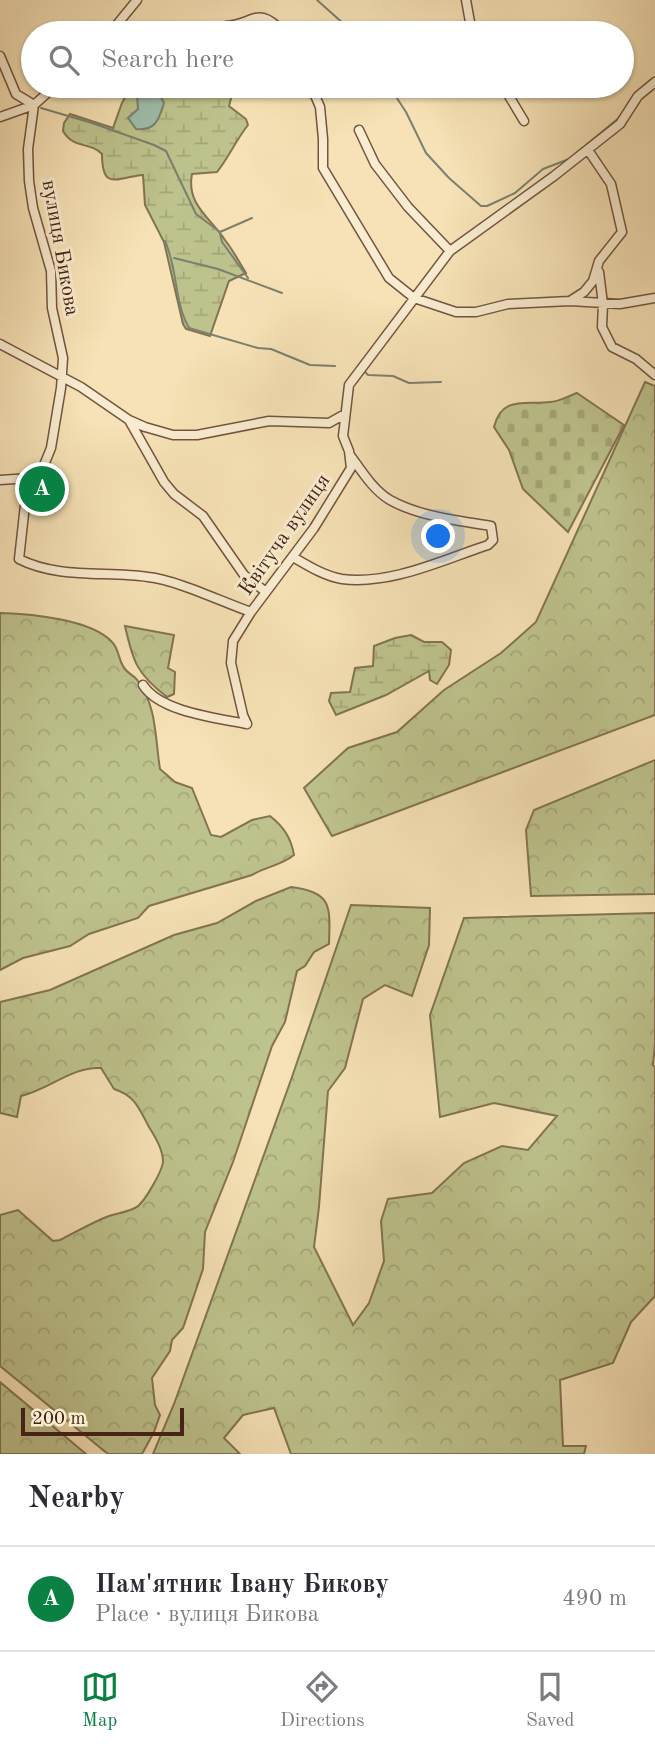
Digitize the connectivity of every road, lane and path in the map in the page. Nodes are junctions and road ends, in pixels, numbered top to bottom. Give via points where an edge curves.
1 (137, 0) edge
2 (466, 0) edge
3 (120, 21) edge
4 (248, 21) edge
5 (268, 21) edge
6 (470, 21) edge
7 (0, 56) edge
8 (655, 82) edge
9 (21, 97) edge
10 (23, 98) edge
11 (42, 98) edge
12 (316, 98) edge
13 (510, 98) edge
14 (34, 105) junction
15 (0, 117) edge
16 (524, 121) dead end
17 (359, 130) dead end
18 (588, 150) junction
19 (450, 251) junction
20 (598, 266) junction
21 (415, 298) junction
22 (655, 298) edge
23 (570, 301) junction
24 (603, 304) junction
25 (0, 344) edge
26 (653, 373) edge
27 (62, 378) junction
28 (345, 414) junction
29 (130, 420) junction
30 (349, 453) junction
31 (30, 478) junction
32 (0, 480) edge
33 (293, 556) junction
34 (266, 592) junction
35 (251, 612) junction
36 (143, 685) dead end

1 - 3 street
2 - 6 street
4 - 5 street via 257,16
7 - 9 street
8 - 18 street, Квітуча вулиця via 638,96 620,124
10 - 14 street
11 - 14 street
12 - 21 street via 323,168 389,278
13 - 16 street
14 - 15 street
14 - 27 street, вулиця Бикова via 29,181 51,271
17 - 19 street via 374,164
18 - 19 street, Квітуча вулиця
18 - 20 street via 611,184 622,232
19 - 21 street, Квітуча вулиця
20 - 23 street via 593,281
20 - 24 street
21 - 23 street via 456,312
21 - 28 street, Квітуча вулиця via 349,385
22 - 24 street
23 - 24 street
24 - 26 street via 602,327 612,347 627,352
25 - 27 street
27 - 29 street
27 - 31 street, вулиця Бикова via 51,448 42,470
28 - 29 street via 329,423 269,421 197,435 173,435
28 - 30 street, Квітуча вулиця via 343,436
29 - 34 street via 164,482 203,516 244,575
30 - 33 street, Квітуча вулиця via 351,468 345,481
30 - 33 street via 389,500 491,526 493,540 394,576 370,579 340,579
31 - 32 street
31 - 35 street, вулиця Бикова via 19,559 60,571 150,577
33 - 34 street, Квітуча вулиця
34 - 35 street, Квітуча вулиця
35 - 36 street, Квітуча вулиця via 233,640 231,656 247,724 156,700

